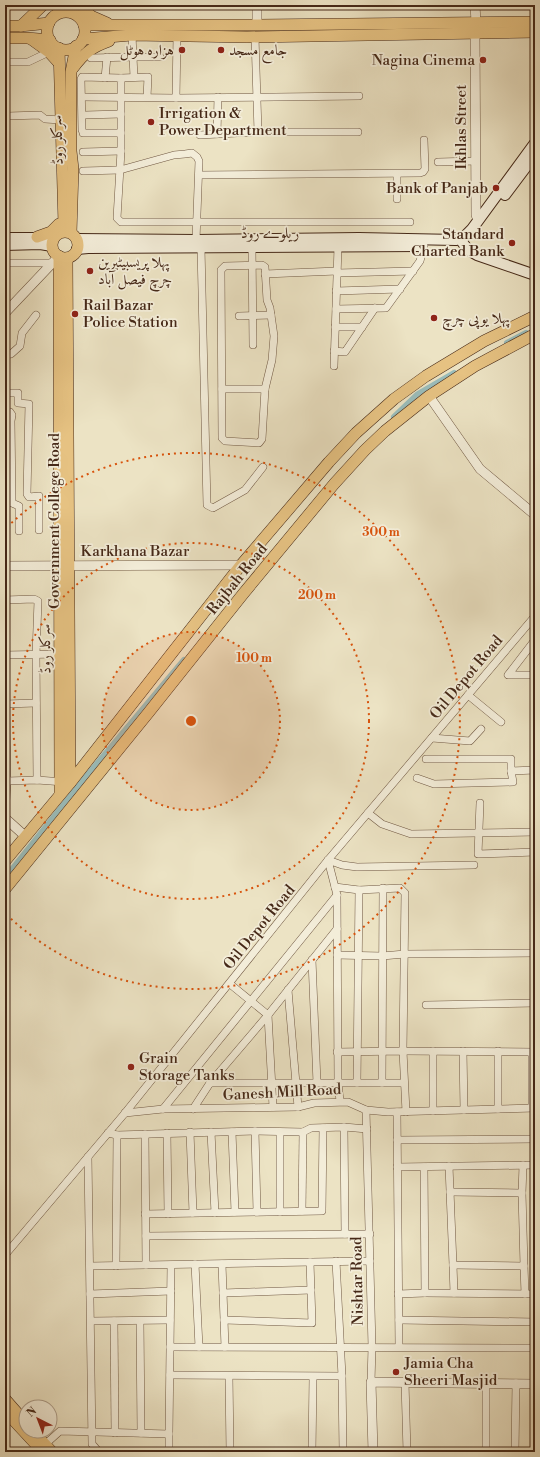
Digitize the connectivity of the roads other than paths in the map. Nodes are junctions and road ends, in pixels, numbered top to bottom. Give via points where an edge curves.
1 (43, 5) edge
2 (257, 5) edge
3 (475, 5) edge
4 (76, 8) edge
5 (57, 10) edge
6 (535, 22) edge
7 (49, 23) junction
8 (84, 25) junction
9 (257, 25) junction
10 (5, 26) edge
11 (20, 26) junction
12 (475, 28) junction
13 (125, 32) junction
14 (535, 32) edge
15 (177, 36) junction
16 (255, 37) junction
17 (5, 38) edge
18 (31, 39) junction
19 (50, 40) junction
20 (79, 43) junction
21 (54, 50) junction
22 (160, 56) dead end
23 (107, 57) junction
24 (133, 57) junction
25 (91, 58) dead end
26 (5, 62) edge
27 (71, 72) junction
28 (134, 77) junction
29 (105, 78) junction
30 (121, 78) junction
31 (258, 96) junction
32 (359, 96) dead end
33 (82, 97) junction
34 (121, 97) junction
35 (147, 97) junction
36 (218, 97) junction
37 (176, 98) junction
38 (121, 114) junction
39 (85, 115) dead end
40 (8, 116) dead end
41 (61, 120) junction
42 (258, 132) junction
43 (358, 132) dead end
44 (121, 133) junction
45 (217, 134) junction
46 (200, 135) dead end
47 (424, 140) dead end
48 (535, 142) edge
49 (121, 150) junction
50 (83, 152) dead end
51 (535, 155) edge
52 (476, 161) junction
53 (438, 162) dead end
54 (120, 170) junction
55 (83, 171) dead end
56 (397, 174) junction
57 (198, 175) junction
58 (397, 199) dead end
59 (64, 215) junction
60 (478, 220) junction
61 (197, 222) junction
62 (410, 222) dead end
63 (37, 237) junction
64 (5, 238) edge
65 (72, 238) junction
66 (53, 242) junction
67 (462, 242) junction
68 (199, 244) junction
69 (5, 245) edge
70 (424, 246) junction
71 (252, 248) junction
72 (338, 248) junction
73 (60, 259) junction
74 (5, 263) edge
75 (252, 265) junction
76 (337, 272) junction
77 (412, 272) junction
78 (265, 274) junction
79 (535, 275) edge
80 (400, 288) junction
81 (336, 291) junction
82 (375, 308) junction
83 (336, 309) junction
84 (5, 313) edge
85 (36, 315) dead end
86 (271, 315) junction
87 (239, 316) dead end
88 (253, 316) junction
89 (535, 316) edge
90 (335, 327) junction
91 (362, 327) junction
92 (535, 334) edge
93 (253, 345) dead end
94 (334, 351) junction
95 (467, 352) junction
96 (5, 355) edge
97 (475, 365) junction
98 (334, 366) dead end
99 (222, 389) junction
100 (266, 390) junction
101 (5, 393) edge
102 (429, 396) junction
103 (5, 411) edge
104 (263, 467) dead end
105 (535, 515) edge
106 (39, 530) dead end
107 (19, 531) dead end
108 (64, 565) junction
109 (241, 565) junction
110 (5, 566) edge
111 (5, 600) edge
112 (535, 616) edge
113 (535, 640) edge
114 (5, 649) edge
115 (36, 654) junction
116 (60, 654) junction
117 (5, 655) edge
118 (535, 674) edge
119 (468, 695) junction
120 (36, 703) junction
121 (136, 703) junction
122 (5, 704) edge
123 (148, 712) junction
124 (501, 722) dead end
125 (481, 729) dead end
126 (432, 738) junction
127 (70, 756) junction
128 (426, 759) dead end
129 (85, 762) junction
130 (535, 770) edge
131 (512, 771) junction
132 (417, 778) dead end
133 (37, 780) junction
134 (7, 782) junction
135 (65, 782) junction
136 (480, 803) dead end
137 (368, 813) junction
138 (5, 818) edge
139 (535, 832) edge
140 (479, 834) junction
141 (25, 836) junction
142 (535, 852) edge
143 (328, 860) junction
144 (5, 861) edge
145 (474, 865) dead end
146 (335, 887) junction
147 (383, 888) junction
148 (5, 889) edge
149 (359, 890) junction
150 (336, 895) junction
151 (337, 929) junction
152 (535, 953) edge
153 (404, 954) junction
154 (337, 955) junction
155 (358, 956) junction
156 (382, 956) junction
157 (312, 960) junction
158 (230, 984) junction
159 (288, 990) junction
160 (251, 1000) junction
161 (535, 1003) edge
162 (426, 1005) dead end
163 (268, 1015) junction
164 (403, 1051) junction
165 (433, 1051) junction
166 (463, 1051) junction
167 (337, 1052) junction
168 (357, 1052) junction
169 (382, 1052) junction
170 (498, 1052) junction
171 (534, 1052) edge
172 (210, 1083) junction
173 (272, 1083) junction
174 (296, 1083) junction
175 (317, 1083) junction
176 (338, 1083) junction
177 (357, 1083) junction
178 (382, 1083) junction
179 (404, 1083) junction
180 (340, 1101) junction
181 (273, 1107) junction
182 (298, 1107) junction
183 (533, 1108) edge
184 (163, 1109) junction
185 (192, 1109) junction
186 (498, 1109) junction
187 (366, 1110) junction
188 (464, 1110) junction
189 (433, 1111) junction
190 (397, 1112) junction
191 (406, 1112) junction
192 (125, 1113) junction
193 (344, 1127) junction
194 (323, 1128) junction
195 (367, 1129) junction
196 (255, 1131) junction
197 (190, 1132) junction
198 (211, 1132) junction
199 (232, 1132) junction
200 (280, 1132) junction
201 (303, 1132) junction
202 (108, 1133) junction
203 (167, 1133) junction
204 (145, 1134) junction
205 (117, 1135) junction
206 (535, 1139) edge
207 (397, 1140) junction
208 (88, 1157) junction
209 (523, 1165) junction
210 (535, 1165) edge
211 (449, 1166) junction
212 (397, 1167) junction
213 (424, 1167) junction
214 (450, 1192) junction
215 (522, 1193) junction
216 (302, 1211) junction
217 (235, 1212) junction
218 (257, 1212) junction
219 (280, 1212) junction
220 (193, 1213) junction
221 (214, 1213) junction
222 (145, 1214) junction
223 (168, 1214) junction
224 (345, 1234) junction
225 (370, 1234) junction
226 (146, 1236) junction
227 (5, 1243) edge
228 (11, 1248) junction
229 (5, 1255) edge
230 (336, 1261) junction
231 (370, 1261) junction
232 (310, 1262) junction
233 (195, 1264) junction
234 (222, 1264) junction
235 (146, 1265) junction
236 (171, 1265) junction
237 (453, 1265) junction
238 (90, 1266) junction
239 (116, 1266) junction
240 (524, 1266) junction
241 (311, 1290) junction
242 (171, 1291) junction
243 (224, 1293) junction
244 (425, 1293) junction
245 (454, 1293) junction
246 (90, 1294) junction
247 (398, 1294) junction
248 (525, 1294) junction
249 (535, 1294) edge
250 (170, 1320) junction
251 (224, 1320) junction
252 (399, 1320) junction
253 (90, 1321) junction
254 (114, 1321) junction
255 (140, 1321) junction
256 (535, 1322) edge
257 (170, 1347) junction
258 (199, 1347) junction
259 (225, 1347) junction
260 (372, 1347) junction
261 (399, 1347) junction
262 (341, 1348) junction
263 (535, 1348) edge
264 (170, 1375) junction
265 (229, 1376) junction
266 (342, 1376) junction
267 (313, 1377) junction
268 (372, 1382) junction
269 (405, 1382) junction
270 (486, 1383) junction
271 (516, 1383) junction
272 (535, 1384) edge
273 (5, 1399) edge
274 (5, 1411) edge
275 (18, 1414) edge
276 (92, 1432) junction
277 (115, 1433) junction
278 (142, 1433) junction
279 (169, 1434) junction
280 (37, 1439) edge
281 (42, 1450) edge
282 (99, 1452) edge
283 (169, 1452) edge
284 (230, 1452) edge
285 (312, 1452) edge
286 (343, 1452) edge
287 (373, 1452) edge
288 (407, 1452) edge
289 (486, 1452) edge
290 (515, 1452) edge

1 - 11 main road
2 - 9 street
3 - 12 street, Ikhlas Street
4 - 5 main road via 69,12
4 - 8 main road
4 - 13 main road
5 - 7 main road
6 - 12 main road
7 - 11 main road
7 - 19 main road
8 - 13 main road
8 - 20 main road via 85,32
9 - 12 main road
9 - 13 main road
10 - 11 main road
12 - 14 main road
12 - 16 main road
12 - 52 street, Ikhlas Street
13 - 15 main road
13 - 20 main road
13 - 24 street
13 - 27 main road via 92,48
15 - 16 main road
15 - 37 street
16 - 31 street
17 - 18 main road
18 - 19 main road
18 - 21 main road
19 - 21 main road
20 - 21 main road via 71,49
20 - 27 main road, سرکلر روڈ
21 - 26 street via 28,62
21 - 41 main road, سرکلر روڈ via 59,63
22 - 24 street
23 - 24 street
23 - 25 street
23 - 29 street
24 - 28 street
27 - 65 main road, سرکلر روڈ
28 - 30 street
28 - 35 street via 148,77
29 - 30 street
29 - 33 street via 82,77
30 - 34 street
31 - 32 street
31 - 36 street
31 - 42 street
33 - 34 street
33 - 44 street via 82,132
34 - 35 street
34 - 38 street
35 - 37 street
36 - 37 street
36 - 45 street
38 - 39 street
38 - 44 street
40 - 41 street via 40,115 45,119
41 - 59 main road, سرکلر روڈ
42 - 43 street
42 - 45 street
44 - 49 street
45 - 46 street
47 - 56 street via 424,172
48 - 60 main road
49 - 50 street
49 - 54 street
51 - 67 main road via 474,236
52 - 53 street
52 - 60 street, Ikhlas Street
54 - 55 street
54 - 57 street via 174,155 192,153 199,161
54 - 61 street via 118,221
56 - 57 street
56 - 58 street
57 - 61 street
59 - 63 main road via 51,232
59 - 65 main road, سرکلر روڈ
60 - 67 main road
61 - 62 street
61 - 68 street
63 - 64 main road
63 - 66 main road
65 - 66 main road via 60,233
65 - 68 main road, ریلوے روڈ
65 - 73 main road via 71,256
66 - 69 main road
66 - 73 main road via 55,254
67 - 68 main road, ریلوے روڈ via 359,238
67 - 70 main road, ریلوے روڈ via 448,247
67 - 79 main road via 468,250 477,255
68 - 71 main road, ریلوے روڈ
68 - 104 street via 207,505 213,508 245,490
70 - 72 main road, ریلوے روڈ
70 - 77 street via 420,261
71 - 72 main road, ریلوے روڈ
71 - 75 street
72 - 76 street
73 - 74 street
73 - 84 street
73 - 108 main road, Government College Road
75 - 78 street via 264,266
75 - 88 street
75 - 99 street via 225,266 221,270
76 - 77 street
76 - 78 street
76 - 81 street
77 - 80 street
78 - 86 street
80 - 81 street
80 - 82 street via 386,308
81 - 83 street
82 - 83 street
82 - 91 street
83 - 90 street
85 - 96 street via 22,333 20,346 11,354
86 - 88 street
86 - 100 street via 274,336
87 - 88 street
88 - 93 street
89 - 95 main road, Rajbah Road
90 - 91 street
90 - 94 street
91 - 94 street via 345,352
92 - 97 main road, Rajbah Road
94 - 98 street
95 - 97 main road
95 - 109 main road, Rajbah Road via 426,376 394,399 356,433
97 - 102 main road, Rajbah Road
99 - 100 street
99 - 100 street via 222,438 225,442 259,443 262,439
101 - 106 street via 18,393 18,404 29,404 27,494 28,497 39,496
102 - 105 street via 480,469
102 - 123 main road, Rajbah Road via 385,431 334,484
103 - 107 street via 12,415 12,503 19,506
108 - 109 street, Karkhana Bazar
108 - 110 street, Karkhana Bazar
108 - 116 main road, سرکلر روڈ
108 - 127 main road, Government College Road
109 - 121 main road, Rajbah Road
111 - 115 street via 34,599 38,602
112 - 119 street, Oil Depot Road
113 - 118 street via 508,675
114 - 117 street
115 - 116 street
115 - 117 street
115 - 120 street
116 - 135 main road, سرکلر روڈ
117 - 122 street
119 - 124 street
119 - 126 street, Oil Depot Road
120 - 122 street
120 - 133 street
121 - 123 main road
121 - 129 main road, Rajbah Road
122 - 134 street
123 - 148 main road, Rajbah Road
125 - 126 street via 470,741
126 - 137 street, Oil Depot Road
127 - 129 main road
127 - 135 main road, Government College Road
128 - 131 street via 510,759
129 - 135 main road, Rajbah Road
130 - 131 street
131 - 132 street via 513,782 434,784
133 - 134 street
133 - 135 street
134 - 138 street
135 - 141 main road, Rajbah Road via 60,794
136 - 140 street
137 - 140 street via 382,824 411,834
137 - 143 street, Oil Depot Road
138 - 141 street
139 - 140 street
140 - 142 street via 478,854
141 - 144 main road, Rajbah Road
143 - 145 street via 357,867
143 - 146 street
143 - 158 street, Oil Depot Road
146 - 149 street
146 - 150 street
147 - 149 street
147 - 153 street via 400,888 405,893
147 - 156 street
149 - 155 street
150 - 151 street
150 - 160 street
151 - 154 street
151 - 157 street
152 - 153 street
153 - 156 street
153 - 164 street
154 - 155 street
154 - 167 street
155 - 156 street
155 - 168 street
156 - 169 street
157 - 159 street
157 - 175 street
158 - 160 street
158 - 192 street, Oil Depot Road
159 - 163 street
159 - 174 street
160 - 163 street
160 - 184 street
161 - 162 street
163 - 172 street
163 - 173 street
164 - 165 street
164 - 169 street
164 - 179 street
165 - 166 street
165 - 189 street
166 - 170 street
166 - 188 street
167 - 168 street
167 - 176 street
168 - 169 street
168 - 177 street
169 - 178 street
170 - 171 street
170 - 186 street
171 - 183 street
172 - 173 street
172 - 185 street
173 - 174 street
173 - 181 street
174 - 175 street
174 - 182 street
175 - 176 street
176 - 177 street
176 - 180 street
177 - 178 street
178 - 179 street
179 - 191 street
180 - 182 street, Ganesh Mill Road
180 - 187 street, Ganesh Mill Road
181 - 182 street, Ganesh Mill Road
181 - 185 street, Ganesh Mill Road
183 - 186 street, Ganesh Mill Road
184 - 185 street, Ganesh Mill Road
184 - 192 street, Ganesh Mill Road
186 - 188 street, Ganesh Mill Road
187 - 190 street, Ganesh Mill Road
187 - 195 street, Nishtar Road
188 - 189 street, Ganesh Mill Road
189 - 191 street, Ganesh Mill Road
190 - 191 street, Ganesh Mill Road
190 - 207 street
192 - 202 street, Oil Depot Road
193 - 194 street
193 - 195 street
193 - 224 street
194 - 201 street via 311,1128
194 - 216 street via 322,1211
195 - 225 street, Nishtar Road
196 - 199 street
196 - 200 street
196 - 218 street
197 - 198 street
197 - 203 street
197 - 220 street
198 - 199 street
198 - 221 street
199 - 217 street
200 - 201 street
200 - 219 street
201 - 216 street
202 - 205 street
202 - 208 street, Oil Depot Road
203 - 204 street
203 - 223 street
204 - 205 street
204 - 222 street
205 - 239 street
206 - 207 street
207 - 212 street
208 - 228 street, Oil Depot Road
208 - 238 street
209 - 210 street
209 - 211 street
209 - 215 street
211 - 213 street
211 - 214 street
212 - 213 street
212 - 247 street
213 - 244 street
214 - 215 street
214 - 237 street
215 - 240 street
216 - 219 street
217 - 218 street
217 - 221 street
218 - 219 street
220 - 221 street
220 - 223 street
222 - 223 street
222 - 226 street
224 - 225 street
224 - 226 street
225 - 231 street, Nishtar Road
226 - 235 street
227 - 228 street
228 - 229 street, Oil Depot Road
230 - 231 street
230 - 232 street
230 - 262 street
231 - 260 street, Nishtar Road
232 - 234 street
232 - 241 street
233 - 234 street
233 - 236 street
233 - 258 street
234 - 243 street
235 - 236 street
235 - 239 street
236 - 242 street
237 - 240 street
237 - 245 street
238 - 239 street
238 - 246 street
240 - 248 street
241 - 243 street
241 - 251 street via 312,1323
242 - 246 street
242 - 250 street
243 - 251 street
244 - 245 street
244 - 247 street
245 - 248 street
246 - 253 street
247 - 252 street
248 - 249 street
250 - 255 street
250 - 257 street
251 - 259 street
252 - 256 street
252 - 261 street
253 - 254 street
253 - 276 street
254 - 255 street
254 - 277 street
255 - 278 street
257 - 258 street
257 - 264 street
258 - 259 street
259 - 262 street
260 - 261 street
260 - 262 street
260 - 268 street, Nishtar Road
261 - 263 street
262 - 266 street
264 - 265 street
264 - 279 street
265 - 267 street
265 - 284 street
266 - 267 street
266 - 286 street
267 - 285 street
268 - 269 street
268 - 287 street, Nishtar Road
269 - 270 street
269 - 288 street
270 - 271 street
270 - 289 street
271 - 272 street
271 - 290 street
273 - 275 main road
274 - 281 main road
276 - 277 street
276 - 281 street via 60,1430
276 - 282 street via 92,1444
277 - 278 street
278 - 279 street
279 - 283 street
280 - 281 main road

